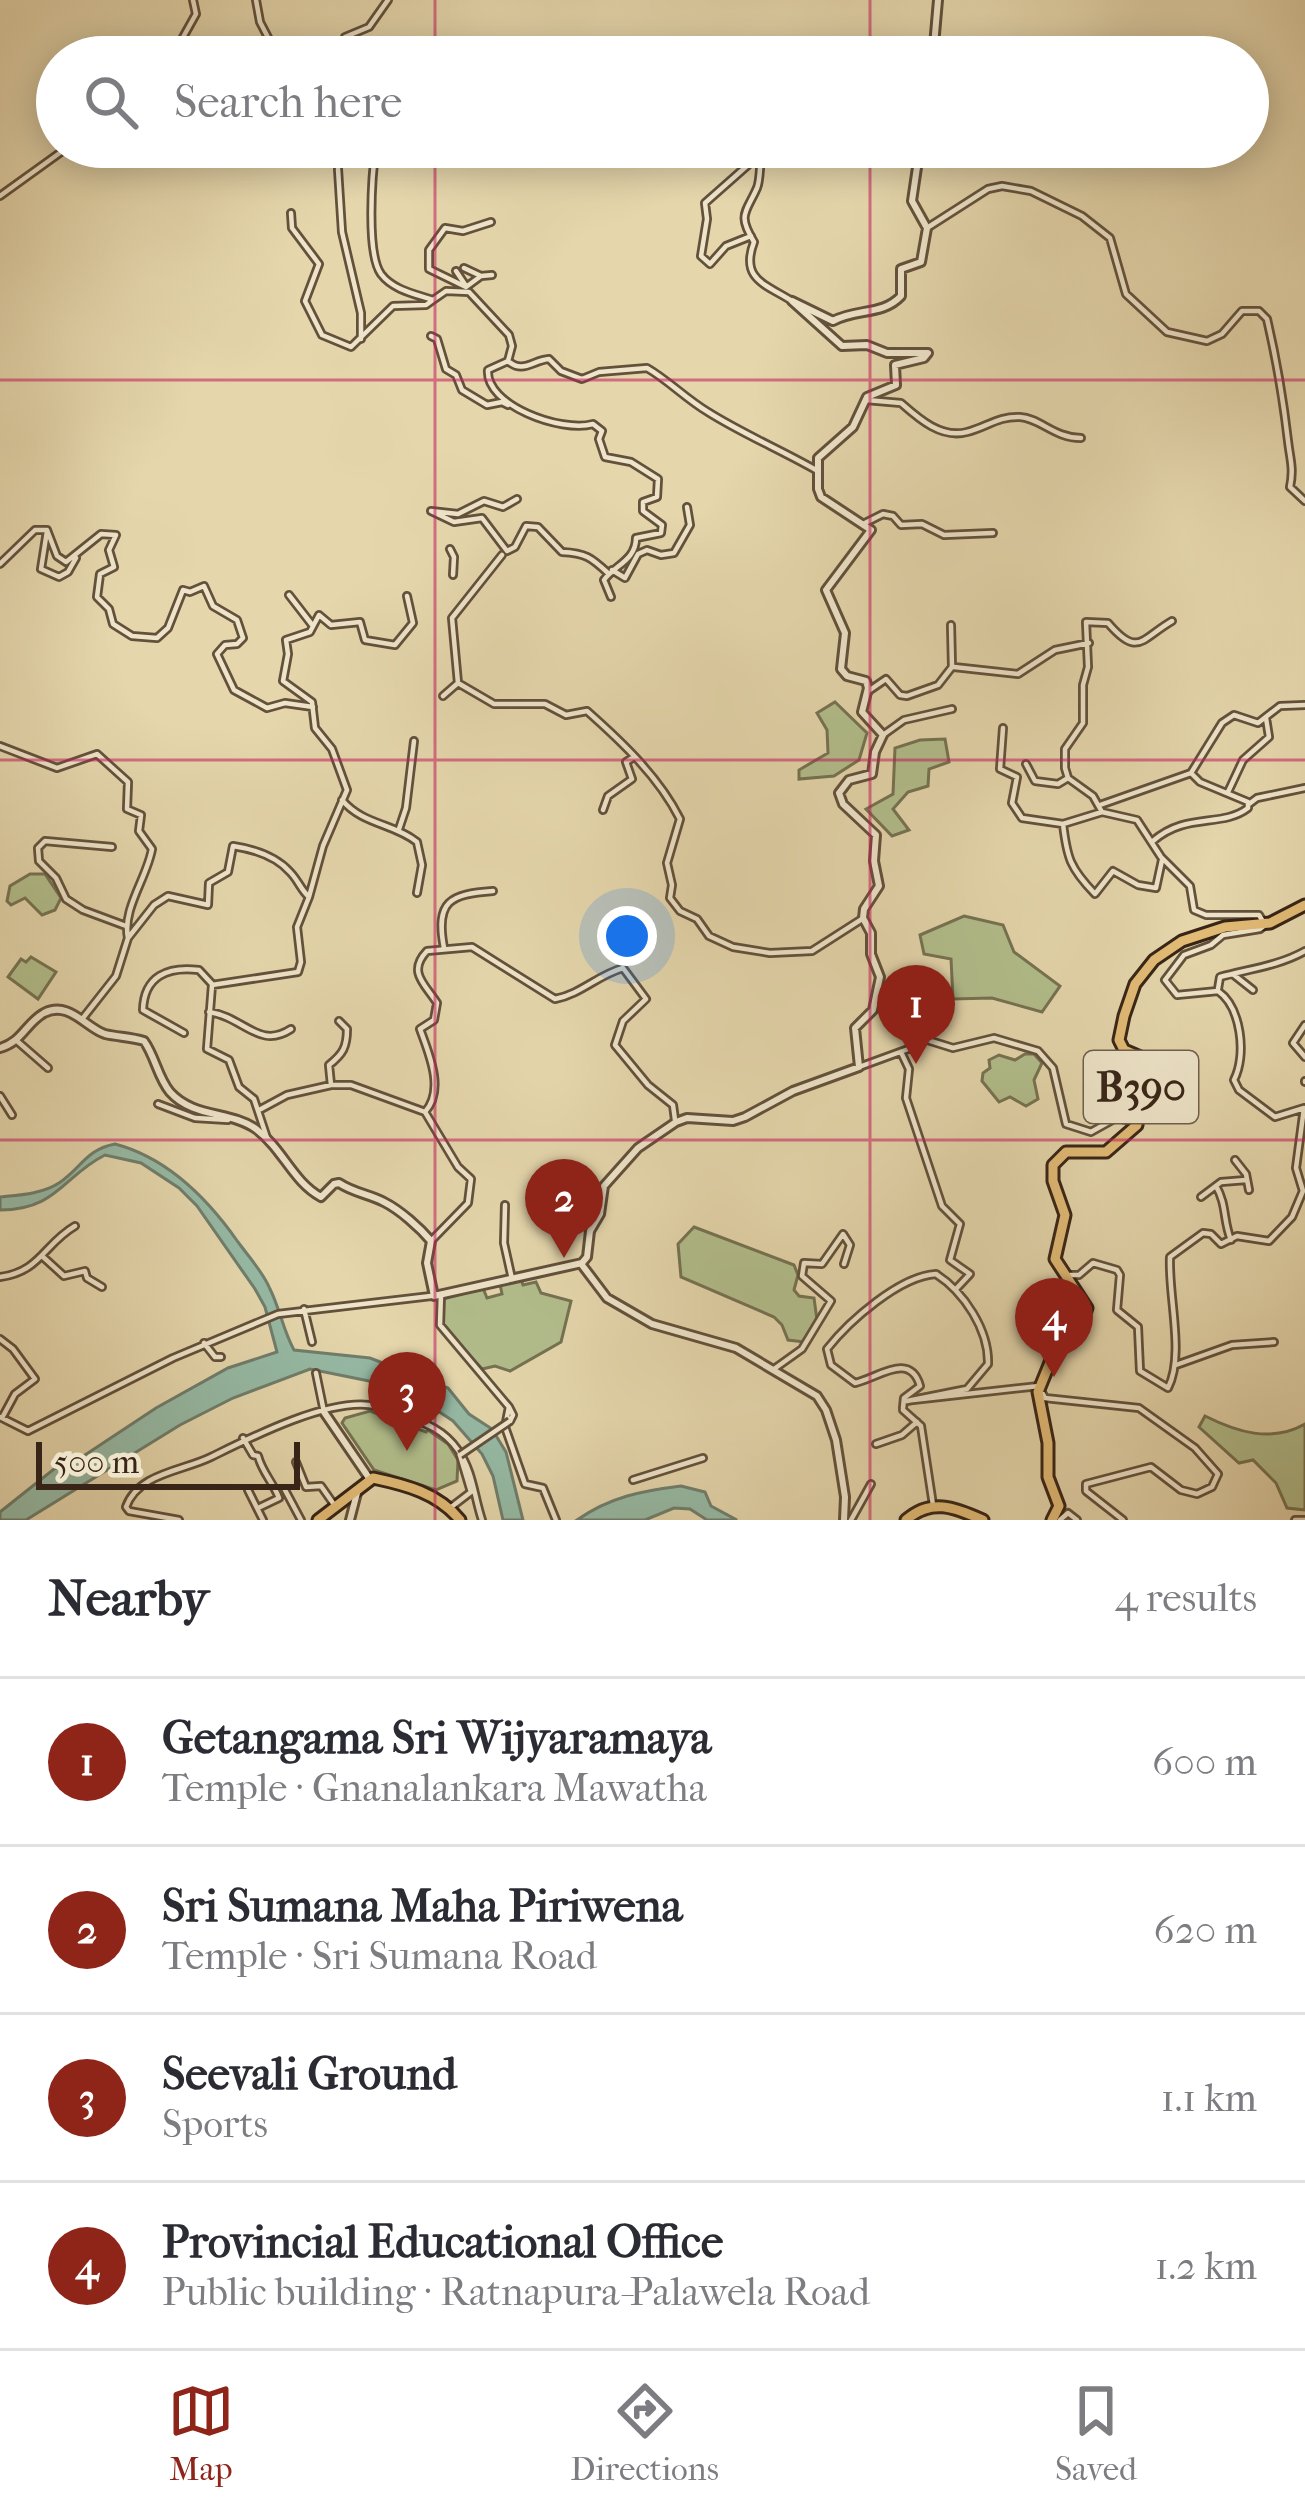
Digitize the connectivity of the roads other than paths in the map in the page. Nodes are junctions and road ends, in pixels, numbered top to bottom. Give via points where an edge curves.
1 (193, 0) edge
2 (256, 0) edge
3 (388, 0) edge
4 (938, 0) edge
5 (184, 36) edge
6 (267, 36) edge
7 (347, 36) edge
8 (935, 36) edge
9 (39, 168) edge
10 (376, 168) edge
11 (743, 168) edge
12 (745, 168) edge
13 (759, 168) edge
14 (917, 168) edge
15 (338, 169) dead end
16 (742, 172) junction
17 (0, 196) edge
18 (291, 213) dead end
19 (491, 222) dead end
20 (927, 228) junction
21 (751, 236) junction
22 (492, 275) dead end
23 (482, 276) junction
24 (467, 288) junction
25 (433, 300) junction
26 (792, 301) junction
27 (430, 336) dead end
28 (362, 339) junction
29 (508, 361) junction
30 (866, 400) junction
31 (512, 407) junction
32 (1082, 438) dead end
33 (819, 472) junction
34 (518, 499) dead end
35 (1305, 501) edge
36 (687, 507) dead end
37 (865, 523) junction
38 (47, 530) junction
39 (993, 533) dead end
40 (450, 549) dead end
41 (77, 553) junction
42 (502, 556) dead end
43 (447, 558) dead end
44 (0, 564) edge
45 (453, 566) junction
46 (610, 572) junction
47 (453, 575) dead end
48 (289, 595) dead end
49 (407, 596) dead end
50 (610, 597) dead end
51 (1172, 621) dead end
52 (951, 625) dead end
53 (314, 626) junction
54 (1088, 644) junction
55 (952, 667) junction
56 (458, 683) junction
57 (867, 692) junction
58 (443, 695) dead end
59 (1305, 705) edge
60 (313, 707) junction
61 (952, 709) dead end
62 (1266, 718) junction
63 (1003, 728) dead end
64 (883, 735) junction
65 (414, 741) dead end
66 (0, 746) edge
67 (634, 757) junction
68 (1026, 764) dead end
69 (1191, 773) junction
70 (1068, 778) junction
71 (1305, 788) edge
72 (1227, 794) junction
73 (342, 800) junction
74 (1249, 804) junction
75 (1101, 808) junction
76 (603, 810) dead end
77 (1063, 824) junction
78 (399, 830) junction
79 (1153, 841) junction
80 (112, 847) dead end
81 (1161, 857) junction
82 (493, 891) dead end
83 (417, 893) dead end
84 (309, 897) junction
85 (1305, 905) edge
86 (863, 918) junction
87 (1265, 925) junction
88 (126, 926) junction
89 (128, 938) junction
90 (444, 948) junction
91 (1305, 951) edge
92 (1234, 975) junction
93 (212, 985) junction
94 (1253, 990) dead end
95 (1218, 991) junction
96 (209, 1012) junction
97 (83, 1018) junction
98 (339, 1021) dead end
99 (1305, 1025) edge
100 (291, 1029) dead end
101 (184, 1033) dead end
102 (17, 1041) junction
103 (0, 1048) edge
104 (901, 1052) junction
105 (1305, 1057) edge
106 (859, 1067) junction
107 (48, 1068) dead end
108 (1144, 1070) junction
109 (331, 1084) junction
110 (0, 1096) edge
111 (158, 1104) dead end
112 (260, 1110) junction
113 (425, 1112) junction
114 (12, 1115) dead end
115 (228, 1120) junction
116 (676, 1122) junction
117 (269, 1143) junction
118 (1235, 1160) dead end
119 (1305, 1170) edge
120 (1297, 1174) junction
121 (1246, 1180) junction
122 (1216, 1186) junction
123 (1249, 1190) dead end
124 (1201, 1198) dead end
125 (505, 1205) dead end
126 (76, 1226) dead end
127 (1231, 1240) junction
128 (431, 1241) junction
129 (42, 1256) junction
130 (582, 1263) junction
131 (844, 1264) dead end
132 (1064, 1276) junction
133 (0, 1277) edge
134 (512, 1279) junction
135 (102, 1287) dead end
136 (956, 1289) junction
137 (438, 1295) junction
138 (304, 1309) junction
139 (0, 1339) edge
140 (312, 1342) dead end
141 (1274, 1342) dead end
142 (204, 1343) junction
143 (221, 1357) dead end
144 (1175, 1365) junction
145 (773, 1369) junction
146 (316, 1373) dead end
147 (1038, 1387) junction
148 (905, 1404) junction
149 (509, 1407) junction
150 (324, 1412) junction
151 (1, 1417) edge
152 (917, 1422) junction
153 (243, 1438) junction
154 (877, 1444) dead end
155 (704, 1457) dead end
156 (296, 1462) dead end
157 (369, 1478) junction
158 (633, 1480) dead end
159 (871, 1484) dead end
160 (359, 1486) junction
161 (248, 1490) dead end
162 (285, 1490) dead end
163 (933, 1505) junction
164 (258, 1508) junction
165 (333, 1508) junction
166 (450, 1508) junction
167 (150, 1518) edge
168 (351, 1518) edge
169 (179, 1520) edge
170 (263, 1520) edge
171 (302, 1520) edge
172 (317, 1520) edge
173 (361, 1520) edge
174 (460, 1520) edge
175 (482, 1520) edge
176 (556, 1520) edge
177 (848, 1520) edge
178 (906, 1520) edge
179 (983, 1520) edge
180 (1056, 1520) edge
181 (1077, 1520) edge
182 (1123, 1520) edge
183 (1295, 1520) edge
184 (1305, 1520) edge

1 - 5 street via 196,14
2 - 6 street
3 - 7 street via 369,27
4 - 8 street
9 - 17 street
10 - 25 street via 381,273
11 - 16 street
12 - 16 street
13 - 21 street via 743,221
14 - 20 street via 912,201
15 - 28 street
16 - 21 street via 705,203 701,256 710,264
18 - 28 street via 292,228 319,263 308,314 322,334 347,347
19 - 24 street via 445,228 429,250 429,269
20 - 26 street via 923,259 901,269 895,304 833,321
20 - 35 street via 988,189 1031,190 1110,238 1126,294 1167,332 1208,340 1242,310 1259,311 1285,395 1290,487
21 - 26 street via 754,277
22 - 23 street
23 - 24 street
23 - 24 street via 460,270
24 - 25 street
24 - 29 street via 509,335
25 - 28 street via 393,306
26 - 30 street via 842,346 928,353 898,363 896,385
27 - 31 street via 462,390 487,405
29 - 31 street via 488,370 487,380
29 - 33 street via 523,368 549,359 582,379 647,368 702,409
30 - 32 street via 901,403 916,419 952,433 1019,417
30 - 33 street via 854,427 820,454
31 - 46 street via 555,424 592,424 602,430 604,457 658,479 657,497 643,502 643,511 661,533 636,538 625,563
33 - 37 street via 821,496
34 - 46 street via 431,512 454,522 482,518 507,551 526,526 538,526 562,552 580,551
36 - 46 street via 690,525 674,553 647,550 626,578
37 - 39 street via 883,514 944,535
37 - 57 street via 868,538 826,590 845,633 841,669 866,681
38 - 41 street via 62,561
38 - 41 street via 41,568 58,577
38 - 44 street via 35,530
40 - 45 street
41 - 60 street via 101,534 116,535 109,550 115,564 100,574 97,597 113,624 132,635 160,637 183,590 204,586 243,638 217,654 234,690 267,708
42 - 56 street via 452,618
43 - 45 street
45 - 47 street
46 - 50 street
48 - 53 street
49 - 53 street via 413,623 395,645 365,640 360,622 331,625 320,615
51 - 54 street via 1136,644 1108,622 1089,619
52 - 55 street
53 - 60 street via 286,640 282,676
54 - 55 street via 1055,650 1018,674
54 - 70 street via 1083,723 1064,754
55 - 57 street via 938,685 911,695 886,679
56 - 58 street
56 - 67 street via 494,704 587,711
57 - 64 street via 862,712
59 - 62 street via 1280,706
60 - 73 street via 315,728 347,790
61 - 64 street via 904,720
62 - 69 street via 1226,719
62 - 72 street via 1269,737 1237,767
63 - 77 street via 1000,770 1017,777 1018,814
64 - 86 street via 872,775 848,780 839,794 876,835 879,886
65 - 78 street
66 - 88 street via 57,768 97,754 128,782 127,809 142,818 139,831 152,849
67 - 76 street via 626,762 632,779
67 - 86 street via 680,819 667,863 670,898 709,936 770,953 812,951
68 - 70 street via 1035,781
69 - 72 street
69 - 75 street
70 - 75 street
71 - 74 street
72 - 74 street
73 - 78 street via 359,817
73 - 84 street
74 - 79 street via 1238,815 1190,820
75 - 77 street
75 - 79 street via 1137,820
77 - 81 street via 1074,871 1095,894 1113,871 1156,888
78 - 83 street via 417,842
79 - 81 street
80 - 88 street via 45,841 39,860 66,899
81 - 87 street via 1190,886 1194,910 1259,915
82 - 90 street via 450,900
84 - 89 street via 268,854 233,846 228,872 209,883 208,905 168,896
84 - 93 street via 297,927 298,972
85 - 87 main road, B390
86 - 106 street via 880,977 873,1010 855,1028
87 - 95 street via 1184,955 1165,980 1178,994
87 - 108 main road, B390 via 1219,928 1150,964 1131,994 1120,1040 1145,1059
88 - 89 street
89 - 97 street via 116,976
90 - 113 street via 427,951 418,968 436,1003 434,1021 420,1029 435,1096
90 - 116 street via 472,947 555,999 623,968 646,999 623,1021 615,1045 673,1105
91 - 92 street
92 - 94 street
92 - 95 street via 1220,977
93 - 96 street
93 - 101 street via 199,970 178,969 149,983 142,1010
95 - 120 street via 1240,1028 1239,1090 1275,1117 1304,1108
96 - 100 street via 266,1039
96 - 112 street via 207,1049 229,1060
97 - 102 street via 47,1011
97 - 115 street via 101,1033 144,1041 174,1096
98 - 109 street via 347,1042 329,1065
99 - 105 street via 1293,1042
102 - 103 street
102 - 107 street
104 - 106 street
104 - 108 street via 924,1038 953,1048 994,1038 1038,1051 1053,1068 1066,1124 1091,1132 1116,1118 1132,1121
104 - 136 street via 909,1070 906,1098 942,1206 960,1224 950,1260 970,1274
106 - 116 street via 745,1118
108 - 132 main road, B390 via 1130,1135 1106,1152 1066,1153 1053,1165 1065,1215 1054,1259
109 - 112 street
109 - 113 street
110 - 114 street
111 - 115 street
112 - 117 street
113 - 128 street via 471,1179 468,1203
115 - 117 street via 255,1128
116 - 130 street via 609,1177
117 - 128 street via 312,1192 321,1197 339,1183 384,1202
118 - 121 street
119 - 120 street
120 - 127 street via 1304,1191 1270,1240
121 - 122 street
121 - 123 street
122 - 124 street
122 - 127 street
125 - 134 street
126 - 129 street
127 - 144 street via 1221,1244 1203,1232 1170,1257
128 - 137 street via 427,1263
129 - 133 street via 20,1274
129 - 135 street via 59,1274 85,1271
130 - 134 street
130 - 145 street via 607,1298 652,1324 736,1348
131 - 145 street via 850,1245 843,1234 822,1264 804,1263 802,1276 831,1301 806,1344
132 - 144 street via 1093,1263 1117,1270 1117,1310 1138,1327 1140,1371 1168,1388
132 - 147 main road, B390 via 1087,1312 1060,1338
134 - 137 street
136 - 148 street via 986,1341 988,1364 968,1389
136 - 148 street via 932,1273 896,1288 827,1349 831,1365 855,1383 912,1370 920,1387
137 - 138 street
137 - 149 street via 440,1325
138 - 140 street
138 - 142 street
139 - 151 street via 35,1378
141 - 144 street via 1232,1345
142 - 143 street via 211,1358
142 - 151 street via 28,1431
145 - 177 street via 826,1410
146 - 150 street
147 - 148 street
147 - 180 main road
147 - 182 street via 1047,1398 1139,1408 1218,1474 1197,1495 1151,1467 1086,1484
148 - 152 street
149 - 166 street, bridge via 510,1420 460,1455 471,1492
149 - 176 street via 505,1426 525,1484 543,1488
150 - 153 street
150 - 157 street
150 - 175 street via 371,1405 447,1436 471,1472
152 - 154 street
152 - 163 street
153 - 164 street via 279,1498
153 - 167 street via 129,1498 129,1511
155 - 158 street
156 - 165 street via 306,1487 321,1486
157 - 160 main road
157 - 166 main road via 426,1492
159 - 177 street
160 - 165 main road
160 - 168 street
161 - 164 street
162 - 171 street
163 - 178 main road
163 - 179 main road
164 - 170 street
165 - 168 street
165 - 172 main road
166 - 174 main road
167 - 169 street
168 - 173 street
180 - 181 street via 1068,1513
183 - 184 street

